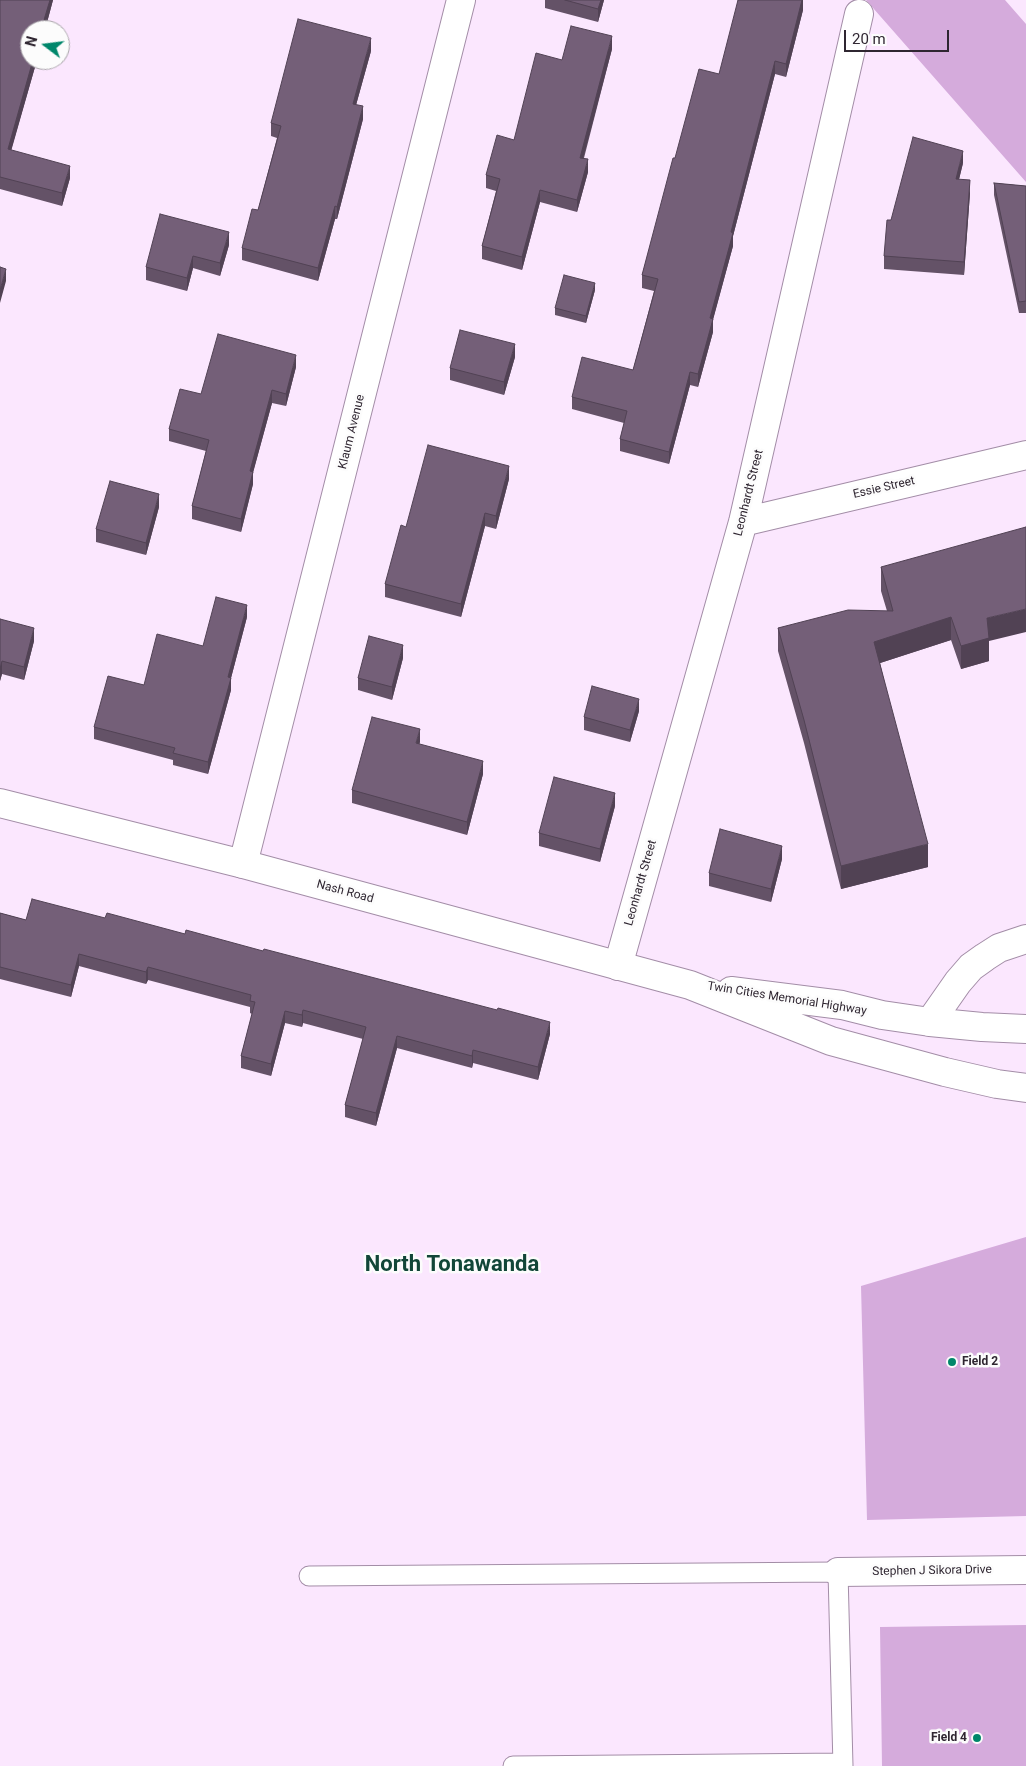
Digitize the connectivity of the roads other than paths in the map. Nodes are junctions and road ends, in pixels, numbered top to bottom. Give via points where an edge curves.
1 (461, 0) edge
2 (859, 14) dead end
3 (1026, 455) edge
4 (743, 522) junction
5 (0, 802) edge
6 (243, 864) junction
7 (1026, 939) edge
8 (618, 966) junction
9 (690, 985) junction
10 (930, 1022) junction
11 (1026, 1028) edge
12 (1026, 1088) edge
13 (1026, 1570) edge
14 (838, 1572) junction
15 (309, 1576) dead end
16 (843, 1764) edge
17 (513, 1766) edge

1 - 6 street, Klaum Avenue
2 - 4 street, Leonhardt Street
3 - 4 street, Essie Street
4 - 8 street, Leonhardt Street
5 - 6 street, Nash Road
6 - 8 street, Nash Road
7 - 10 street via 999,948 971,967
8 - 9 street, Nash Road
9 - 10 street, Twin Cities Memorial Highway
9 - 12 street, Twin Cities Memorial Highway via 831,1041 945,1072
10 - 11 street, Twin Cities Memorial Highway
13 - 14 street, Stephen J Sikora Drive
14 - 15 lane
14 - 16 lane
16 - 17 lane

